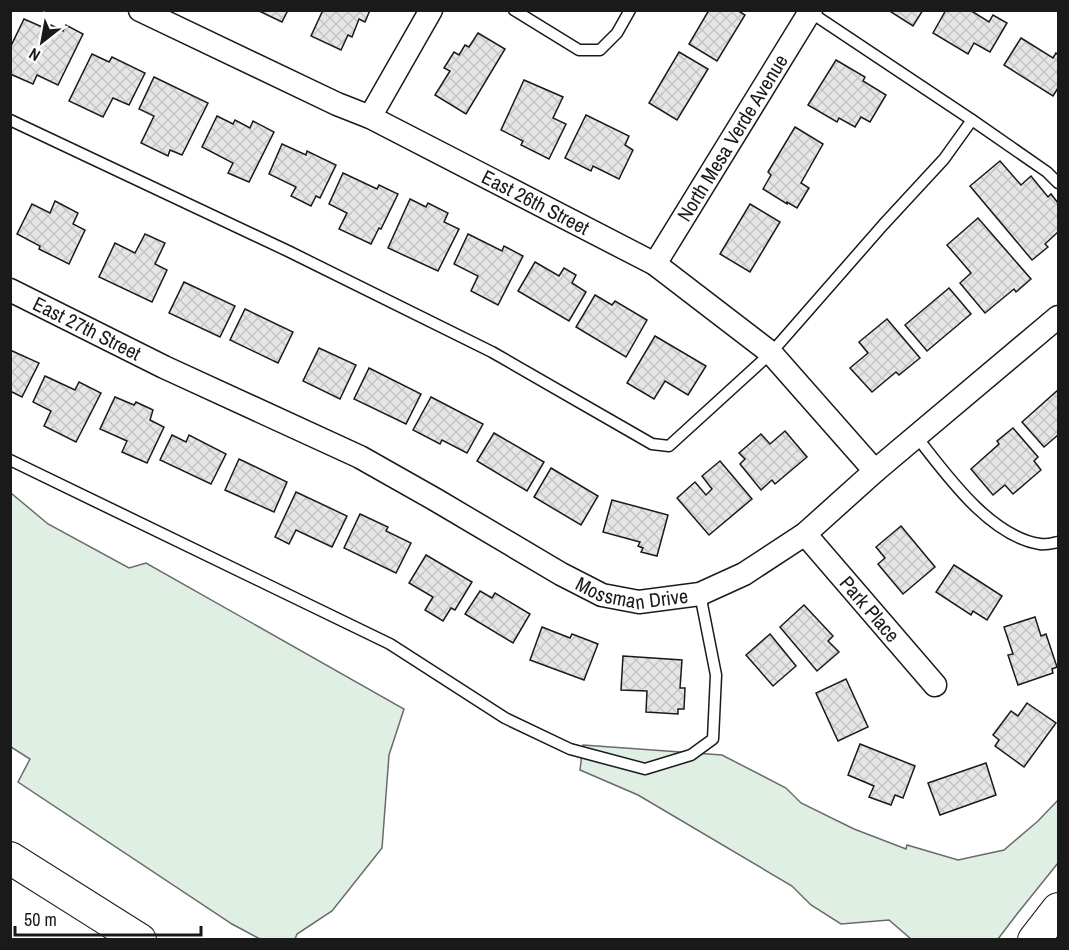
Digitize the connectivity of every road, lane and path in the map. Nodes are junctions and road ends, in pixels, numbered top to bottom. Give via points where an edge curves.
1 (140, 10) edge
2 (431, 10) edge
3 (514, 10) edge
4 (630, 10) edge
5 (810, 11) edge
6 (370, 117) junction
7 (10, 120) edge
8 (972, 120) junction
9 (1059, 183) edge
10 (655, 264) junction
11 (10, 290) edge
12 (1059, 317) edge
13 (771, 353) junction
14 (164, 367) joint
15 (916, 436) junction
16 (10, 460) edge
17 (875, 471) junction
18 (805, 534) junction
19 (1059, 542) edge
20 (700, 594) junction
21 (934, 685) dead end
22 (10, 858) edge
23 (1059, 909) edge
24 (140, 939) edge
25 (1034, 939) edge

1 - 6 street, East 26th Street
2 - 6 street
3 - 4 lane via 579,50 600,50 617,33
5 - 8 lane
5 - 10 street, North Mesa Verde Avenue
6 - 10 street, East 26th Street
7 - 13 lane via 492,352 652,444 669,446
8 - 9 lane
8 - 13 lane via 944,159
10 - 13 street, East 26th Street
11 - 14 street, East 27th Street
12 - 15 street, Mossman Drive
13 - 17 street, East 26th Street
14 - 20 street, Mossman Drive via 360,457 602,595 639,602
15 - 17 street, Mossman Drive
15 - 19 lane via 950,480 1000,529 1042,545
16 - 20 lane via 390,644 505,718 570,749 645,769 691,755 713,739 716,675
17 - 18 street, Mossman Drive
18 - 20 street, Mossman Drive via 744,574
18 - 21 street, Park Place
22 - 24 main road
23 - 25 main road

